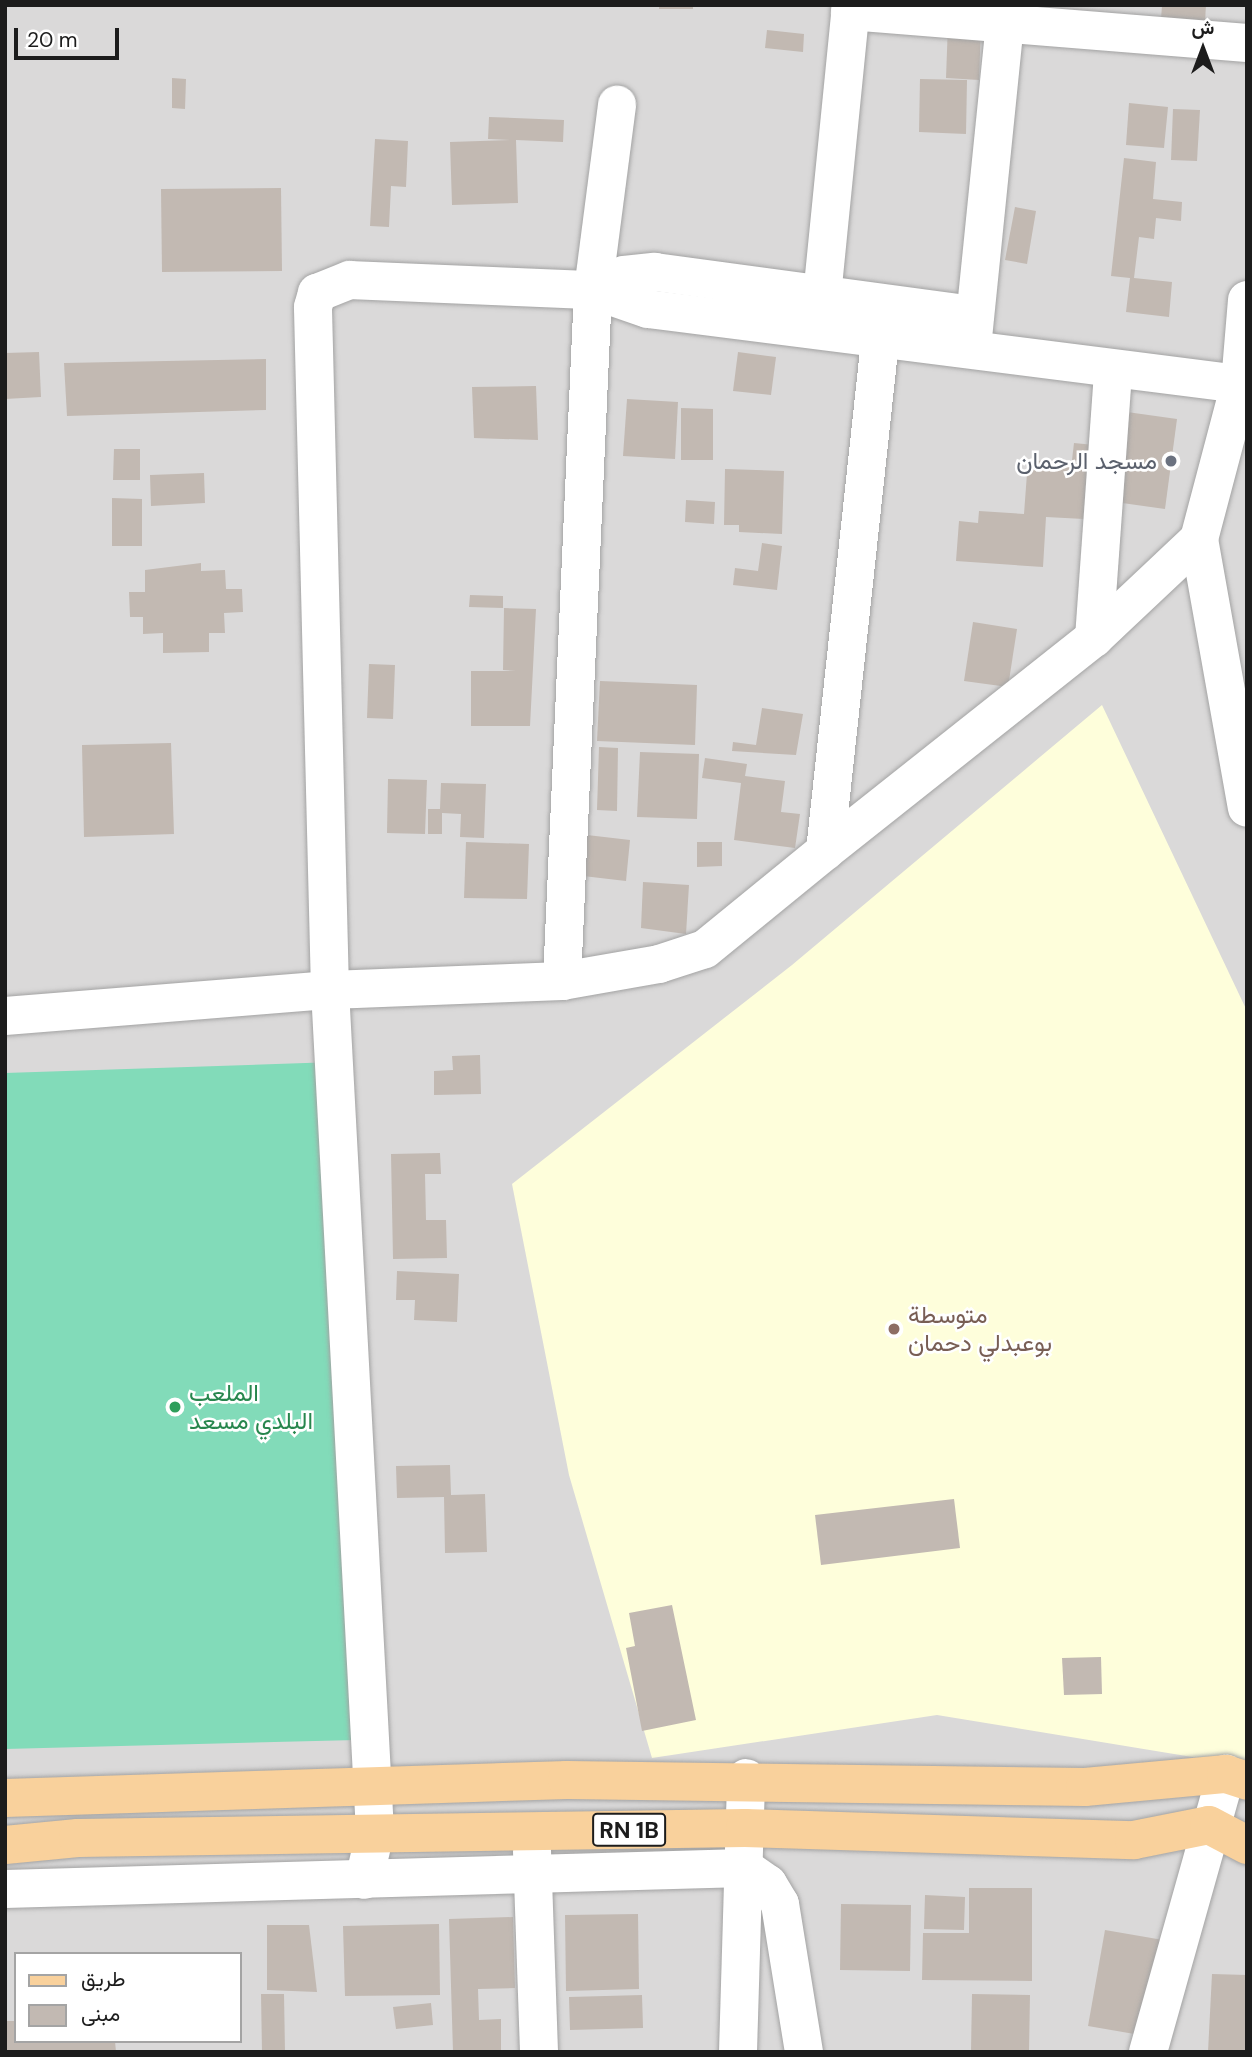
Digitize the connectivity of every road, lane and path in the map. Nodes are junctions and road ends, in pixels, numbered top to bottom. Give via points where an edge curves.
1 (851, 8) edge
2 (1006, 16) edge
3 (1247, 43) edge
4 (617, 105) dead end
5 (593, 290) junction
6 (822, 292) junction
7 (1247, 300) edge
8 (975, 315) junction
9 (818, 332) junction
10 (880, 341) junction
11 (971, 354) junction
12 (1112, 372) junction
13 (1243, 384) edge
14 (1199, 539) junction
15 (1231, 624) edge
16 (1094, 638) junction
17 (1245, 817) edge
18 (825, 850) junction
19 (562, 981) junction
20 (330, 990) junction
21 (5, 1016) edge
22 (746, 1778) junction
23 (1236, 1778) edge
24 (370, 1788) junction
25 (5, 1798) edge
26 (1209, 1825) junction
27 (745, 1828) junction
28 (530, 1832) junction
29 (375, 1833) junction
30 (78, 1838) junction
31 (1247, 1844) edge
32 (5, 1845) edge
33 (745, 1868) junction
34 (534, 1876) junction
35 (363, 1880) junction
36 (142, 1886) junction
37 (5, 1889) edge
38 (539, 2052) edge
39 (738, 2052) edge
40 (804, 2052) edge
41 (1148, 2052) edge

1 - 2 street
1 - 6 street
2 - 3 street
2 - 8 street
4 - 5 street
5 - 6 street via 624,275 655,272
5 - 9 street via 648,309
5 - 19 street
5 - 20 street via 349,281 317,293
6 - 8 street
6 - 9 street
7 - 13 street
8 - 11 street
9 - 10 street
10 - 11 street
10 - 18 street
11 - 12 street
12 - 13 street
12 - 16 street
13 - 14 street
14 - 15 street
14 - 16 street
15 - 17 street
16 - 18 street
18 - 19 street via 705,949 648,967
19 - 20 street
20 - 21 street
20 - 24 street
22 - 23 main road, RN 1B via 1084,1787
22 - 24 main road, RN 1B
22 - 27 street
23 - 26 street
24 - 25 main road, RN 1B
24 - 29 street
26 - 27 main road, RN 1B via 1134,1840
26 - 31 main road
26 - 41 street
27 - 28 main road, RN 1B
27 - 33 street
28 - 29 main road, RN 1B
28 - 34 street
29 - 30 main road, RN 1B
29 - 35 street
30 - 32 main road, RN 1B
30 - 36 street
33 - 34 street
33 - 39 street
33 - 40 street via 768,1884 787,1926
34 - 35 street
34 - 38 street
35 - 36 street
36 - 37 street

